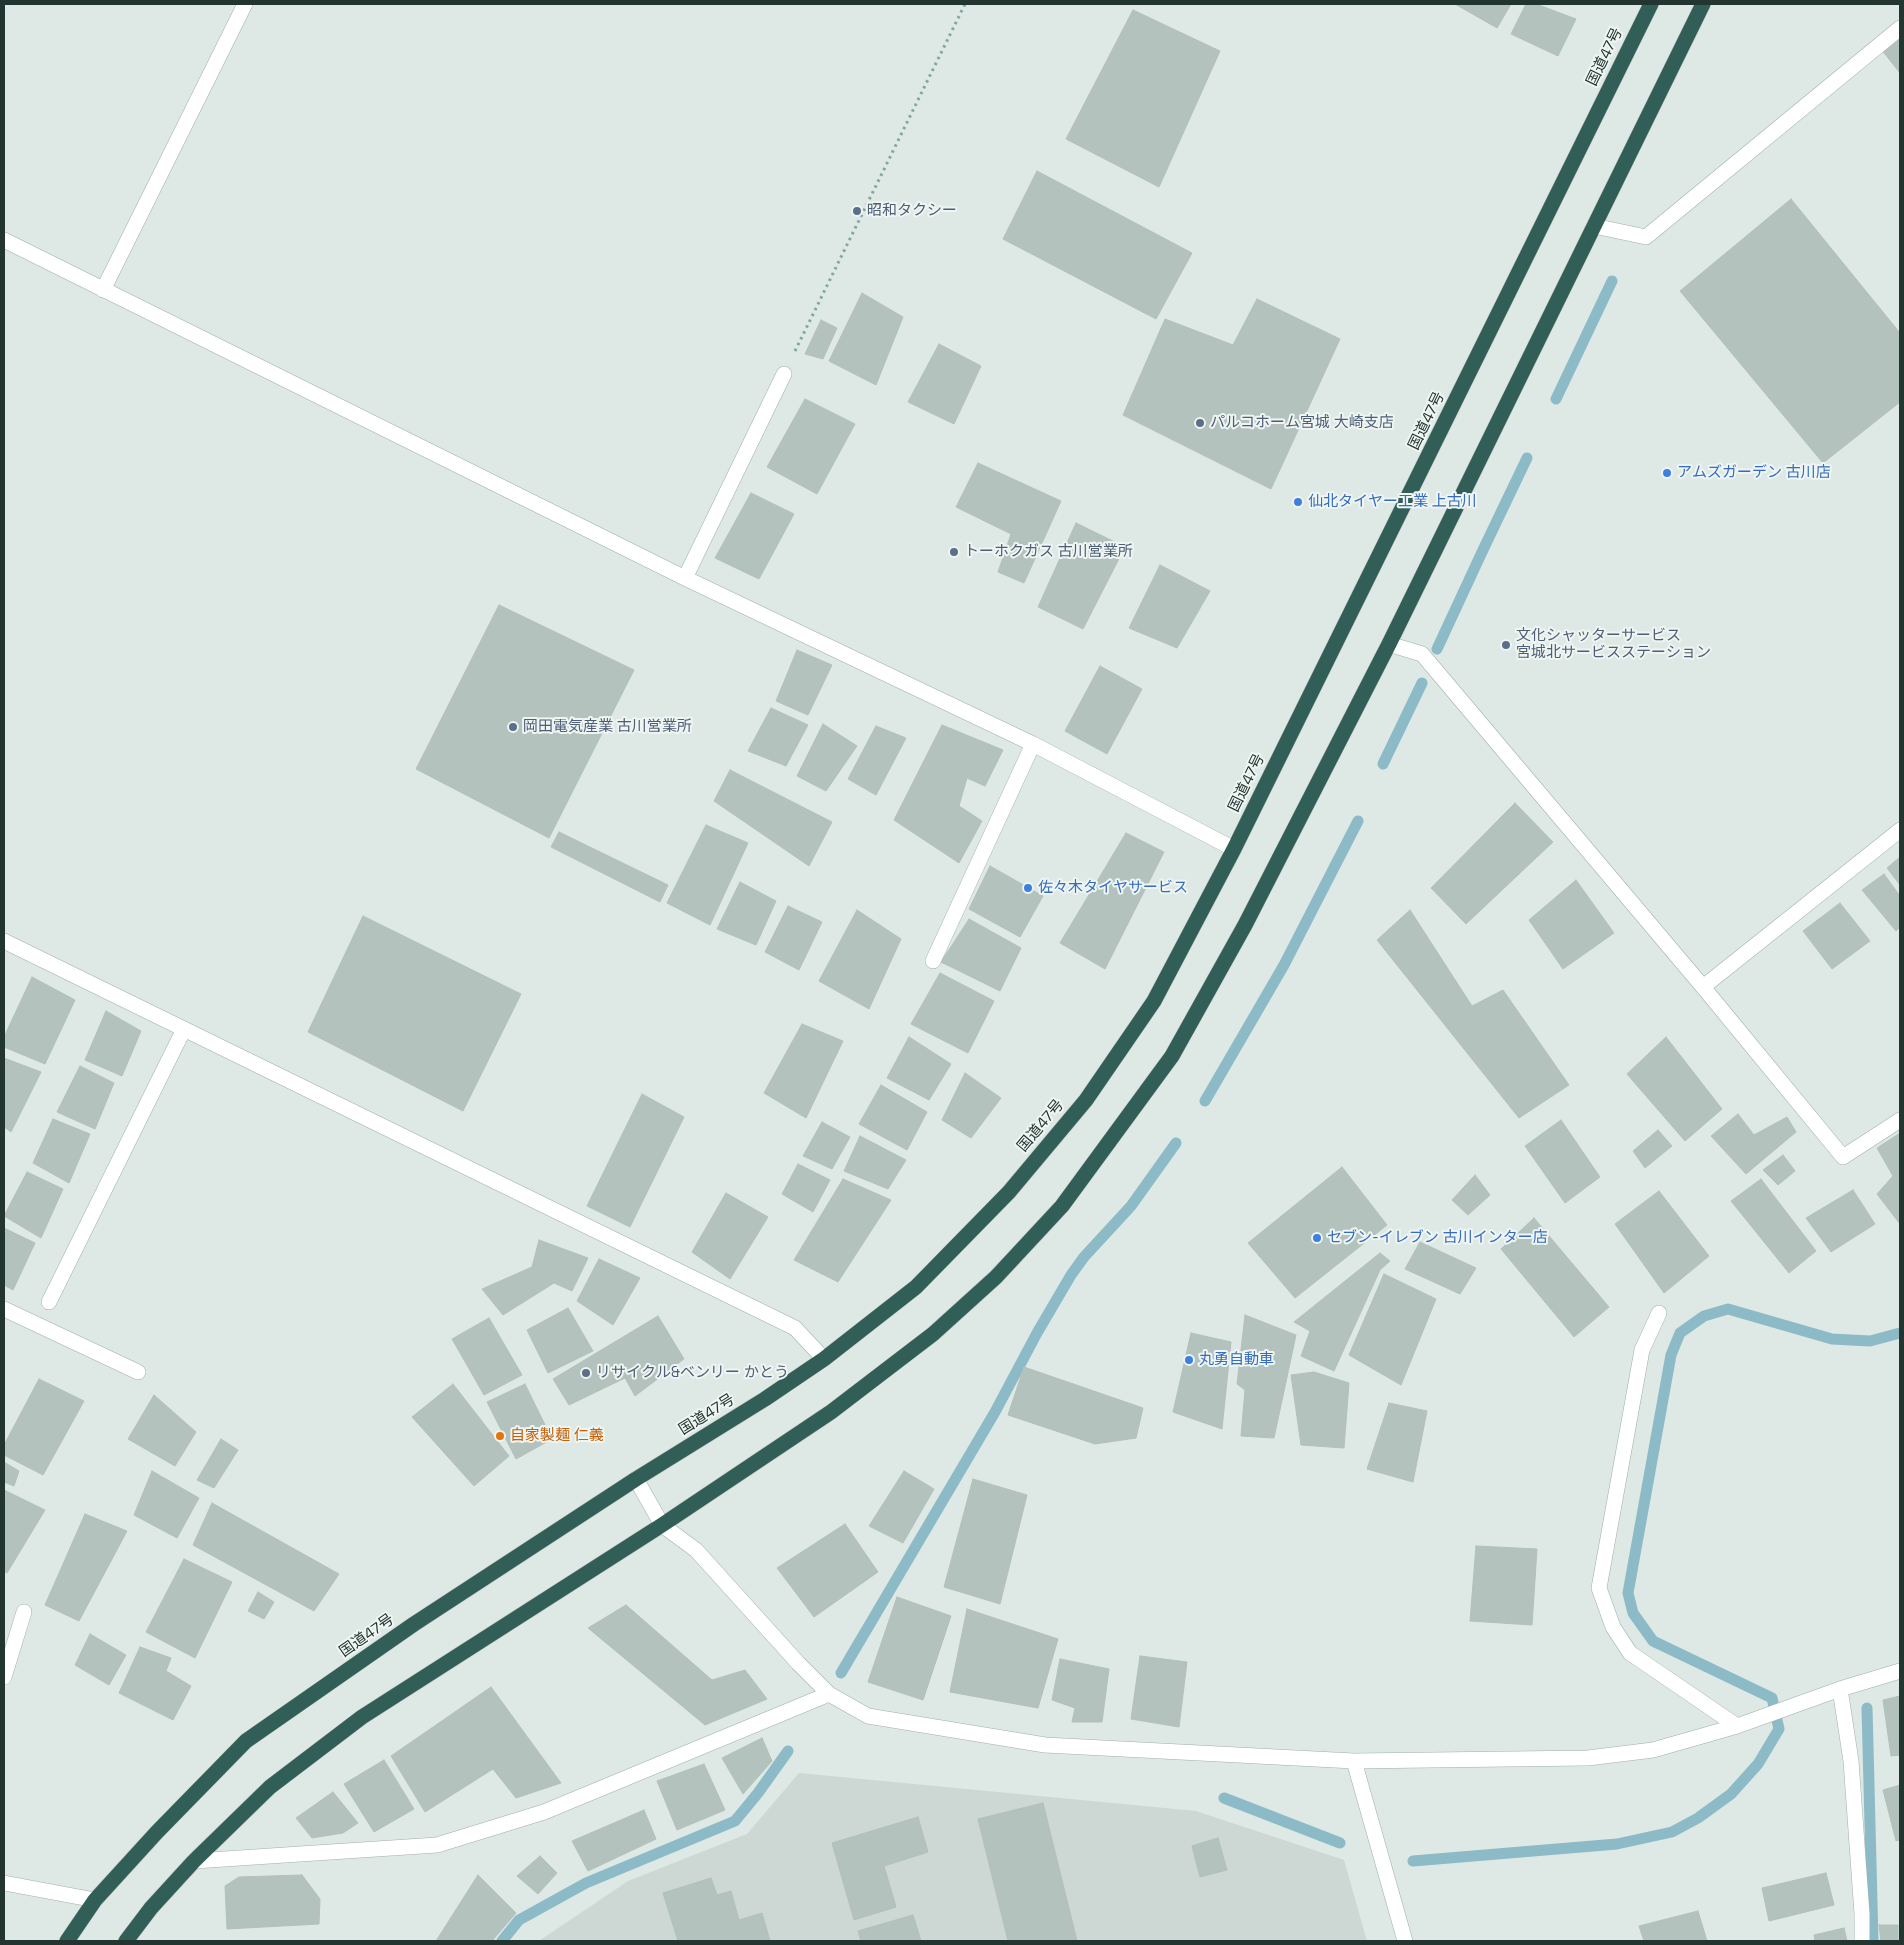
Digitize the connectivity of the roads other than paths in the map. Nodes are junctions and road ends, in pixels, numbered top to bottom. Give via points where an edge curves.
1 (246, 4) edge
2 (1651, 4) edge
3 (1703, 4) edge
4 (1900, 28) edge
5 (1594, 226) junction
6 (4, 240) edge
7 (103, 290) junction
8 (784, 374) road end
9 (685, 578) junction
10 (1389, 644) junction
11 (1033, 744) junction
12 (1900, 830) edge
13 (1234, 849) junction
14 (5, 946) edge
15 (933, 961) dead end
16 (1703, 987) junction
17 (184, 1029) junction
18 (1900, 1120) edge
19 (49, 1302) dead end
20 (4, 1309) edge
21 (1659, 1313) dead end
22 (824, 1359) junction
23 (138, 1372) dead end
24 (636, 1479) junction
25 (662, 1525) junction
26 (24, 1612) dead end
27 (1900, 1671) edge
28 (4, 1677) edge
29 (1840, 1689) junction
30 (829, 1694) junction
31 (1737, 1726) junction
32 (1354, 1760) junction
33 (194, 1862) junction
34 (4, 1884) edge
35 (95, 1900) junction
36 (67, 1941) edge
37 (126, 1941) edge
38 (1405, 1941) edge
39 (1862, 1941) edge

1 - 7 street
2 - 13 highway, 国道47号
3 - 5 highway
4 - 5 street via 1646,238
5 - 10 highway
6 - 7 street
7 - 9 street
8 - 9 street
9 - 11 street
10 - 16 street via 1422,654
10 - 25 highway via 1245,924 1172,1056 1062,1206 996,1277 933,1334 831,1412
11 - 13 street
11 - 15 street
12 - 16 street
13 - 22 highway, 国道47号 via 1154,1001 1086,1100 1009,1192 916,1287
14 - 17 street
16 - 18 street via 1843,1156
17 - 19 street
17 - 22 street via 794,1328
20 - 23 street
21 - 31 street via 1642,1350 1599,1588 1613,1627 1630,1653
22 - 24 highway, 国道47号 via 765,1400
24 - 25 street
24 - 35 highway, 国道47号 via 414,1624 246,1741
25 - 30 street via 696,1550
25 - 33 highway via 362,1717 270,1788
26 - 28 street
27 - 29 street
29 - 31 street
29 - 39 street via 1850,1761
30 - 32 street via 868,1716 1045,1745
30 - 33 street via 544,1812 437,1845
31 - 32 street via 1653,1750 1588,1758
32 - 38 street
33 - 37 highway via 151,1908
34 - 35 street
35 - 36 highway, 国道47号

